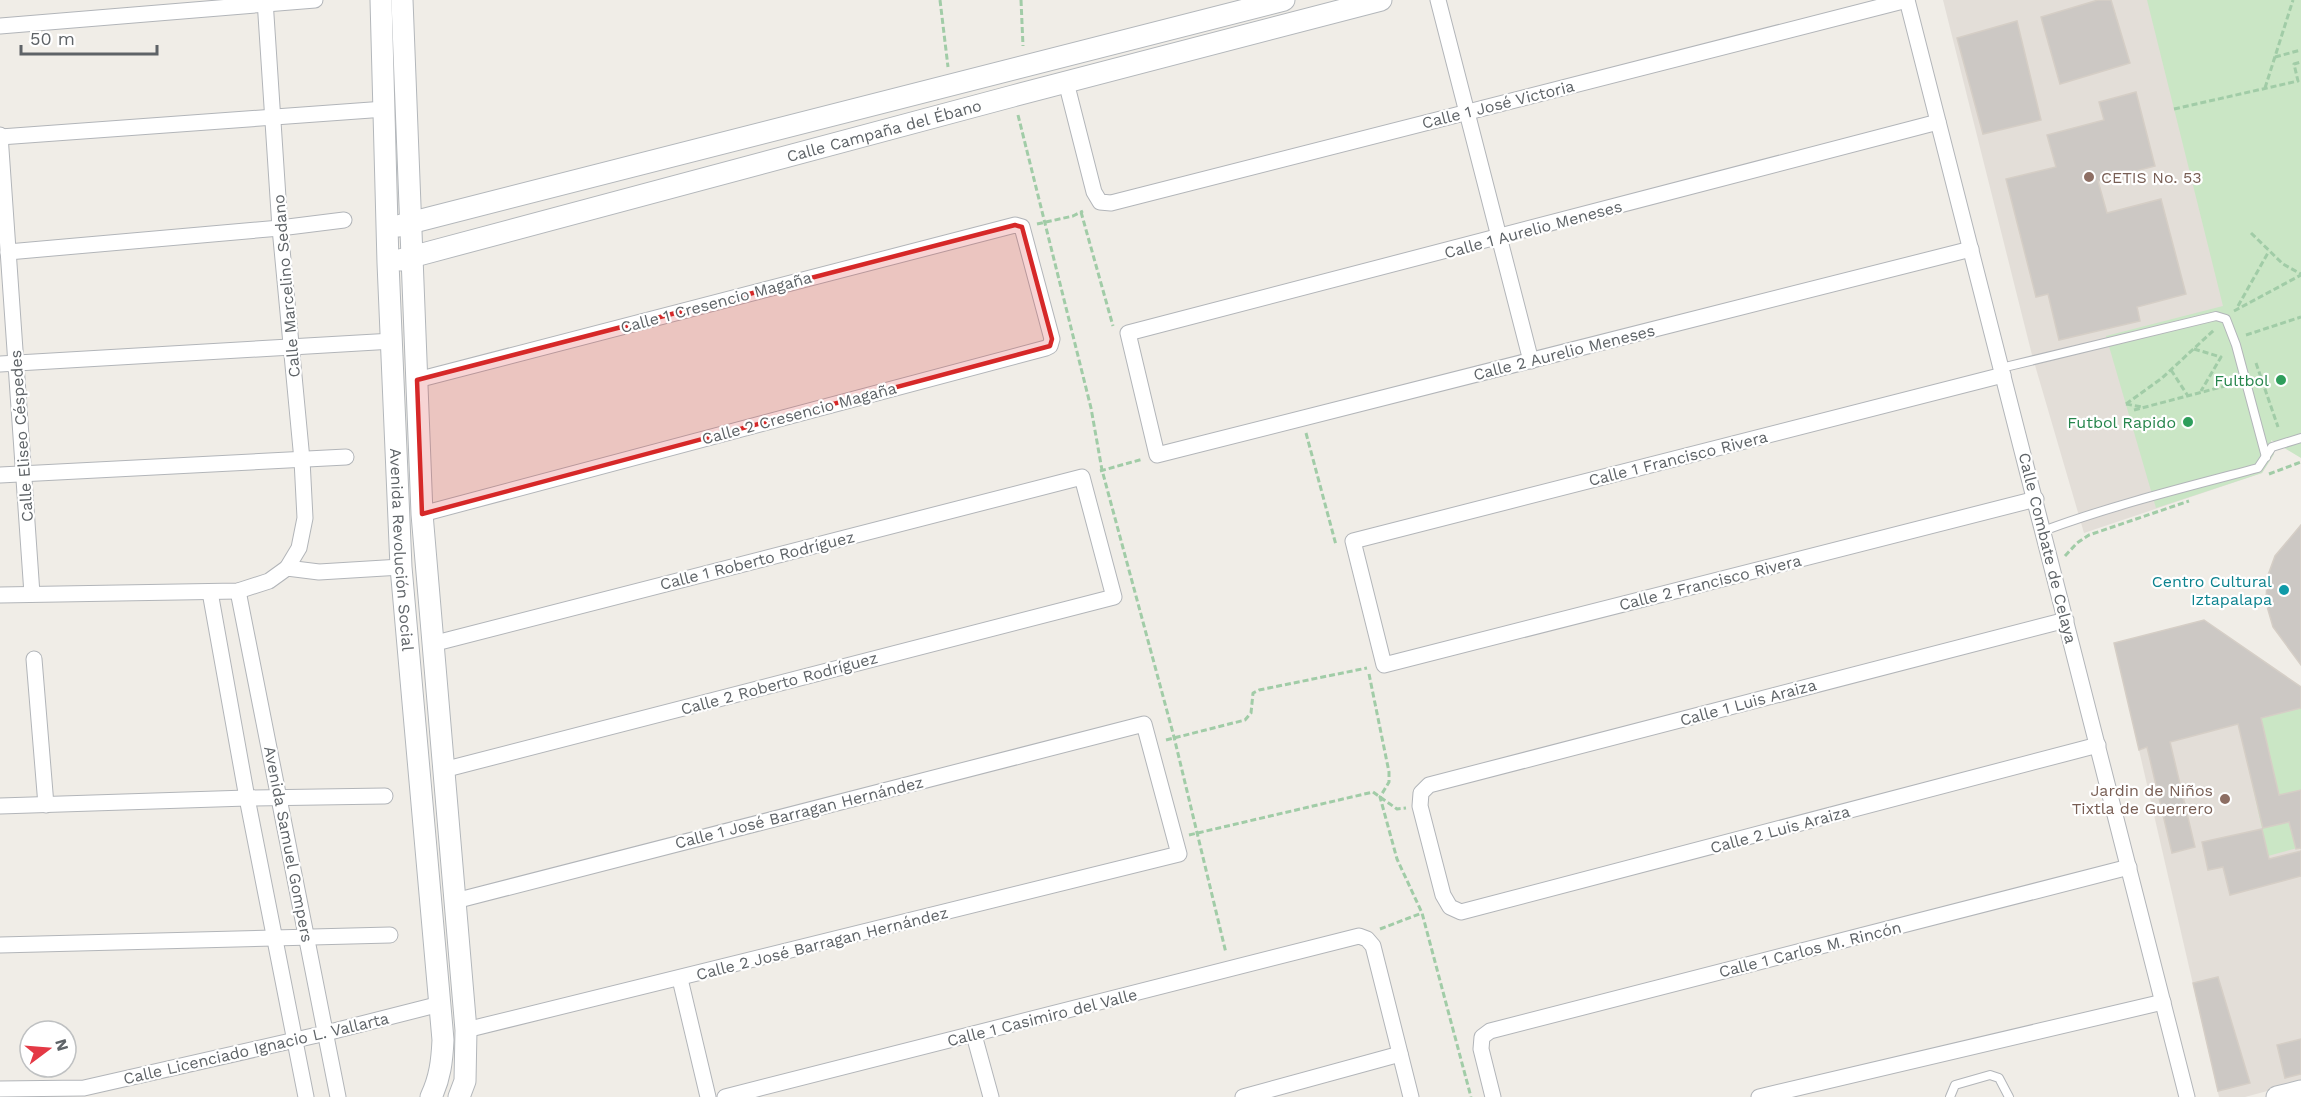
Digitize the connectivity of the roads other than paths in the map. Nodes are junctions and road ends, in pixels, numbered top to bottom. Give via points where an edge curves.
1 (315, 0) edge
2 (381, 0) edge
3 (402, 0) edge
4 (1284, 0) edge
5 (1381, 0) edge
6 (1438, 0) edge
7 (1907, 0) edge
8 (265, 2) edge
9 (1232, 13) junction
10 (0, 26) edge
11 (1239, 37) junction
12 (1066, 82) junction
13 (385, 109) junction
14 (1467, 112) junction
15 (273, 116) junction
16 (1938, 122) junction
17 (0, 136) edge
18 (445, 215) junction
19 (344, 220) dead end
20 (410, 224) junction
21 (1019, 226) joint
22 (280, 228) junction
23 (387, 228) junction
24 (1499, 238) junction
25 (450, 245) junction
26 (1971, 249) junction
27 (8, 252) junction
28 (412, 257) junction
29 (388, 263) junction
30 (393, 341) junction
31 (290, 346) junction
32 (1531, 361) junction
33 (16, 362) junction
34 (0, 364) edge
35 (2002, 372) junction
36 (417, 380) junction
37 (2301, 438) edge
38 (1157, 455) joint
39 (346, 457) dead end
40 (2266, 457) junction
41 (302, 460) junction
42 (24, 473) junction
43 (0, 475) edge
44 (2036, 499) junction
45 (422, 514) junction
46 (2043, 531) junction
47 (401, 567) junction
48 (287, 568) junction
49 (238, 591) junction
50 (210, 592) junction
51 (32, 594) junction
52 (0, 595) edge
53 (1114, 597) joint
54 (2066, 620) junction
55 (432, 644) junction
56 (34, 659) dead end
57 (1384, 665) joint
58 (2098, 745) junction
59 (443, 770) junction
60 (385, 796) dead end
61 (247, 798) junction
62 (280, 798) junction
63 (46, 805) junction
64 (0, 806) edge
65 (1420, 806) joint
66 (1179, 854) joint
67 (2129, 867) junction
68 (455, 901) junction
69 (390, 934) dead end
70 (307, 936) junction
71 (274, 937) junction
72 (0, 945) edge
73 (680, 979) junction
74 (2163, 1002) junction
75 (440, 1004) junction
76 (466, 1030) junction
77 (326, 1033) junction
78 (974, 1035) junction
79 (295, 1040) junction
80 (1400, 1054) junction
81 (84, 1088) junction
82 (0, 1089) edge
83 (2301, 1091) edge
84 (464, 1092) edge
85 (49, 1097) edge
86 (306, 1097) edge
87 (339, 1097) edge
88 (431, 1097) edge
89 (708, 1097) edge
90 (724, 1097) edge
91 (991, 1097) edge
92 (1243, 1097) edge
93 (1411, 1097) edge
94 (1493, 1097) edge
95 (1759, 1097) edge
96 (1950, 1097) edge
97 (2009, 1097) edge
98 (2187, 1097) edge
99 (2277, 1097) edge

1 - 8 street
2 - 13 street, Avenida Revolución Social
3 - 20 street, Avenida Revolución Social
4 - 9 street, Calle Campaña del Ébano
5 - 11 street, Calle Campaña del Ébano
6 - 14 street
7 - 14 street, Calle 1 José Victoria
7 - 16 street, Calle Combate de Celaya
8 - 10 street
8 - 15 street, Calle Marcelino Sedano
9 - 11 street
9 - 18 street, Calle Campaña del Ébano
11 - 12 street, Calle Campaña del Ébano
12 - 14 street, Calle 1 José Victoria via 1097,197 1111,203
12 - 25 street, Calle Campaña del Ébano
13 - 15 street
13 - 23 street, Avenida Revolución Social
14 - 24 street
15 - 17 street
15 - 22 street, Calle Marcelino Sedano
16 - 24 street, Calle 1 Aurelio Meneses
16 - 26 street, Calle Combate de Celaya
17 - 27 street, Calle Eliseo Céspedes
18 - 20 street, Calle Campaña del Ébano
18 - 25 street via 442,231
19 - 22 street
20 - 23 street, Calle Campaña del Ébano
20 - 28 street, Avenida Revolución Social
21 - 36 street, Calle 1 Cresencio Magaña
21 - 45 street, Calle 2 Cresencio Magaña via 1052,339 1050,346
22 - 27 street
22 - 31 street, Calle Marcelino Sedano
23 - 29 street, Avenida Revolución Social
24 - 32 street
24 - 38 street, Calle 1 Aurelio Meneses via 1128,333
25 - 28 street, Calle Campaña del Ébano
26 - 32 street, Calle 2 Aurelio Meneses
26 - 35 street, Calle Combate de Celaya
27 - 33 street, Calle Eliseo Céspedes
28 - 29 street, Calle Campaña del Ébano
28 - 36 street, Avenida Revolución Social
29 - 30 street, Avenida Revolución Social
30 - 31 street
30 - 47 street, Avenida Revolución Social
31 - 33 street
31 - 41 street, Calle Marcelino Sedano
32 - 38 street, Calle 2 Aurelio Meneses
33 - 34 street
33 - 42 street, Calle Eliseo Céspedes
35 - 40 lane via 2216,316 2226,318
35 - 44 street, Calle Combate de Celaya
35 - 57 street, Calle 1 Francisco Rivera via 1353,540
36 - 45 street, Avenida Revolución Social
37 - 40 lane via 2272,447
39 - 41 street
40 - 46 lane via 2258,468
41 - 42 street
41 - 48 street, Calle Marcelino Sedano via 305,518 299,548
42 - 43 street
42 - 51 street, Calle Eliseo Céspedes
44 - 46 street, Calle Combate de Celaya
44 - 57 street, Calle 2 Francisco Rivera
45 - 55 street, Avenida Revolución Social
46 - 54 street, Calle Combate de Celaya
47 - 48 street via 319,572
47 - 75 street, Avenida Revolución Social
48 - 49 street via 269,580
49 - 50 street
49 - 62 street, Avenida Samuel Gompers
50 - 51 street
50 - 61 street, Avenida Samuel Gompers
51 - 52 street
53 - 55 street, Calle 1 Roberto Rodríguez via 1082,477
53 - 59 street, Calle 2 Roberto Rodríguez
54 - 58 street, Calle Combate de Celaya
54 - 65 street, Calle 1 Luis Araiza via 1429,785 1421,793
55 - 59 street, Avenida Revolución Social
56 - 63 street
58 - 65 street, Calle 2 Luis Araiza via 1461,912 1450,907 1443,895
58 - 67 street, Calle Combate de Celaya
59 - 68 street, Avenida Revolución Social
60 - 62 street
61 - 62 street
61 - 63 street
61 - 71 street, Avenida Samuel Gompers
62 - 70 street, Avenida Samuel Gompers
63 - 64 street
66 - 68 street, Calle 1 José Barragan Hernández via 1143,724
66 - 73 street, Calle 2 José Barragan Hernández
67 - 74 street, Calle Combate de Celaya
67 - 94 street, Calle 1 Carlos M. Rincón via 1490,1031 1482,1037 1481,1049
68 - 76 street, Avenida Revolución Social
69 - 70 street
70 - 71 street
70 - 77 street, Avenida Samuel Gompers
71 - 72 street
71 - 79 street, Avenida Samuel Gompers
73 - 76 street, Calle 2 José Barragan Hernández
73 - 89 street
74 - 95 street
74 - 98 street, Calle Combate de Celaya
75 - 77 street, Calle Licenciado Ignacio L. Vallarta
75 - 88 street, Avenida Revolución Social via 442,1064
76 - 84 street, Avenida Revolución Social
77 - 79 street, Calle Licenciado Ignacio L. Vallarta
77 - 87 street, Avenida Samuel Gompers
78 - 80 street, Calle 1 Casimiro del Valle via 1363,938 1373,946
78 - 90 street, Calle 1 Casimiro del Valle
78 - 91 street
79 - 81 street, Calle Licenciado Ignacio L. Vallarta
79 - 86 street, Avenida Samuel Gompers
80 - 92 street
80 - 93 street
81 - 82 street, Calle Licenciado Ignacio L. Vallarta
81 - 85 street
83 - 99 street
96 - 97 lane via 1955,1085 1990,1075 1999,1078

